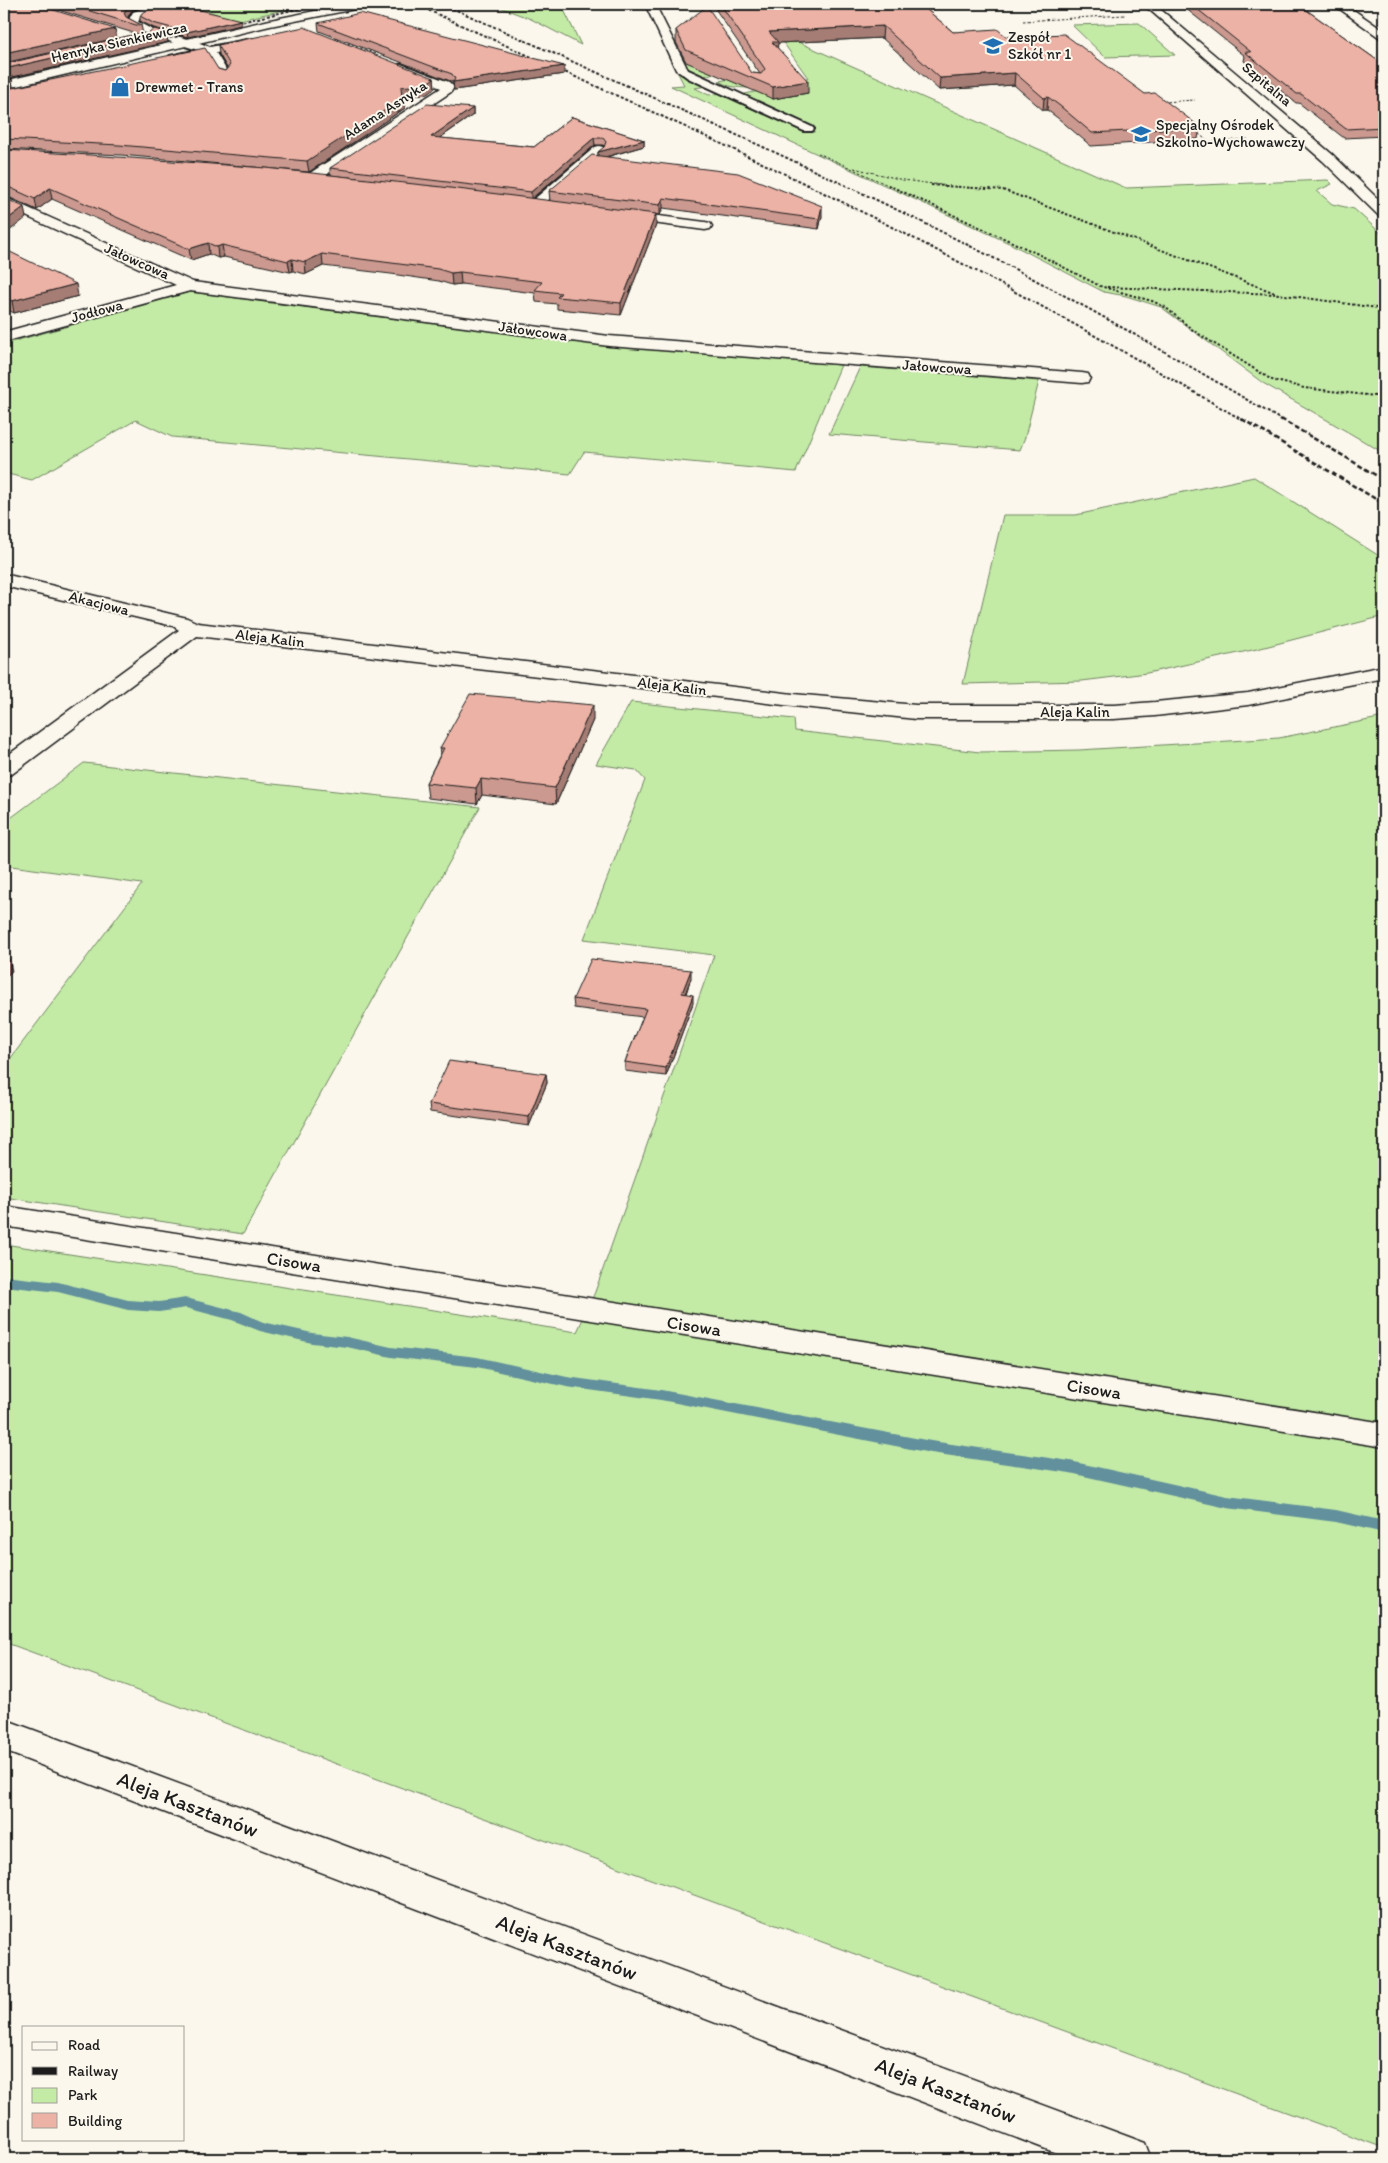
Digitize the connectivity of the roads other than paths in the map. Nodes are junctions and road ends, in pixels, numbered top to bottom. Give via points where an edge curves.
1 (162, 4) edge
2 (346, 4) edge
3 (365, 4) edge
4 (650, 4) edge
5 (1148, 4) edge
6 (1338, 4) edge
7 (270, 23) junction
8 (1384, 36) edge
9 (164, 37) junction
10 (136, 39) edge
11 (261, 40) edge
12 (186, 42) junction
13 (208, 51) junction
14 (163, 61) edge
15 (392, 64) edge
16 (682, 70) joint
17 (224, 76) edge
18 (78, 79) edge
19 (4, 85) edge
20 (749, 90) edge
21 (732, 93) junction
22 (15, 94) edge
23 (808, 129) dead end
24 (599, 150) edge
25 (332, 180) edge
26 (1384, 194) edge
27 (1364, 195) junction
28 (4, 201) edge
29 (531, 203) joint
30 (554, 206) edge
31 (1384, 213) edge
32 (611, 214) edge
33 (704, 226) dead end
34 (190, 286) junction
35 (4, 337) edge
36 (1082, 378) dead end
37 (4, 580) edge
38 (193, 629) junction
39 (1384, 672) edge
40 (4, 769) edge
41 (4, 1216) edge
42 (1384, 1435) edge
43 (4, 1735) edge
44 (1130, 2159) edge

1 - 9 lane via 137,14 132,24
2 - 7 street, Henryka Sienkiewicza
3 - 7 street, Henryka Sienkiewicza
4 - 16 street
5 - 27 street, Szpitalna via 1328,158
6 - 8 street
7 - 12 street, Henryka Sienkiewicza
9 - 10 lane
9 - 12 lane
11 - 13 lane
12 - 13 lane
12 - 19 street, Henryka Sienkiewicza
13 - 14 lane
13 - 17 lane
15 - 25 street, Adama Asnyka via 448,87 307,178
16 - 21 lane
18 - 22 lane
20 - 21 lane
21 - 23 lane
24 - 29 lane
26 - 27 street
27 - 31 street, Szpitalna
28 - 34 street, Jałowcowa
29 - 30 street
32 - 33 street
34 - 35 street, Jodłowa
34 - 36 street, Jałowcowa via 609,341
37 - 38 street, Akacjowa via 180,622
38 - 39 street, Aleja Kalin via 916,712 1114,712 1183,707 1257,698
38 - 40 street
41 - 42 street, Cisowa
43 - 44 street, Aleja Kasztanów

